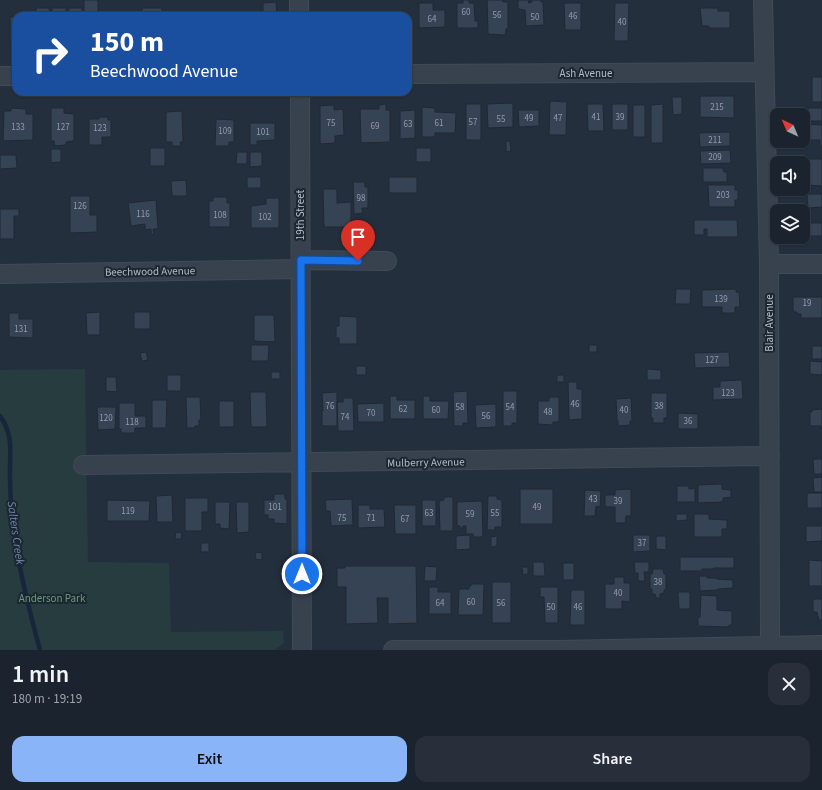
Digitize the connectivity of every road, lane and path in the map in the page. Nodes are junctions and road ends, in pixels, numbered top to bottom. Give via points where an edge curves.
1 (299, 0) edge
2 (762, 0) edge
3 (299, 12) edge
4 (764, 72) junction
5 (412, 74) edge
6 (0, 76) edge
7 (12, 76) edge
8 (300, 96) edge
9 (387, 261) dead end
10 (769, 264) junction
11 (822, 264) edge
12 (301, 265) junction
13 (0, 274) edge
14 (770, 456) junction
15 (302, 463) junction
16 (83, 466) dead end
17 (770, 646) junction
18 (822, 646) edge
19 (302, 650) edge
20 (393, 650) edge

1 - 3 street
2 - 4 street, Blair Avenue
4 - 5 street, Ash Avenue
4 - 10 street, Blair Avenue
6 - 7 street
8 - 12 street, 19th Street
9 - 12 street, Beechwood Avenue
10 - 11 street
10 - 14 street, Blair Avenue
12 - 13 street, Beechwood Avenue
12 - 15 street, 19th Street
14 - 15 street, Mulberry Avenue
14 - 17 street, Blair Avenue
15 - 16 street, Mulberry Avenue
15 - 19 street, 19th Street
17 - 18 street
17 - 20 street

